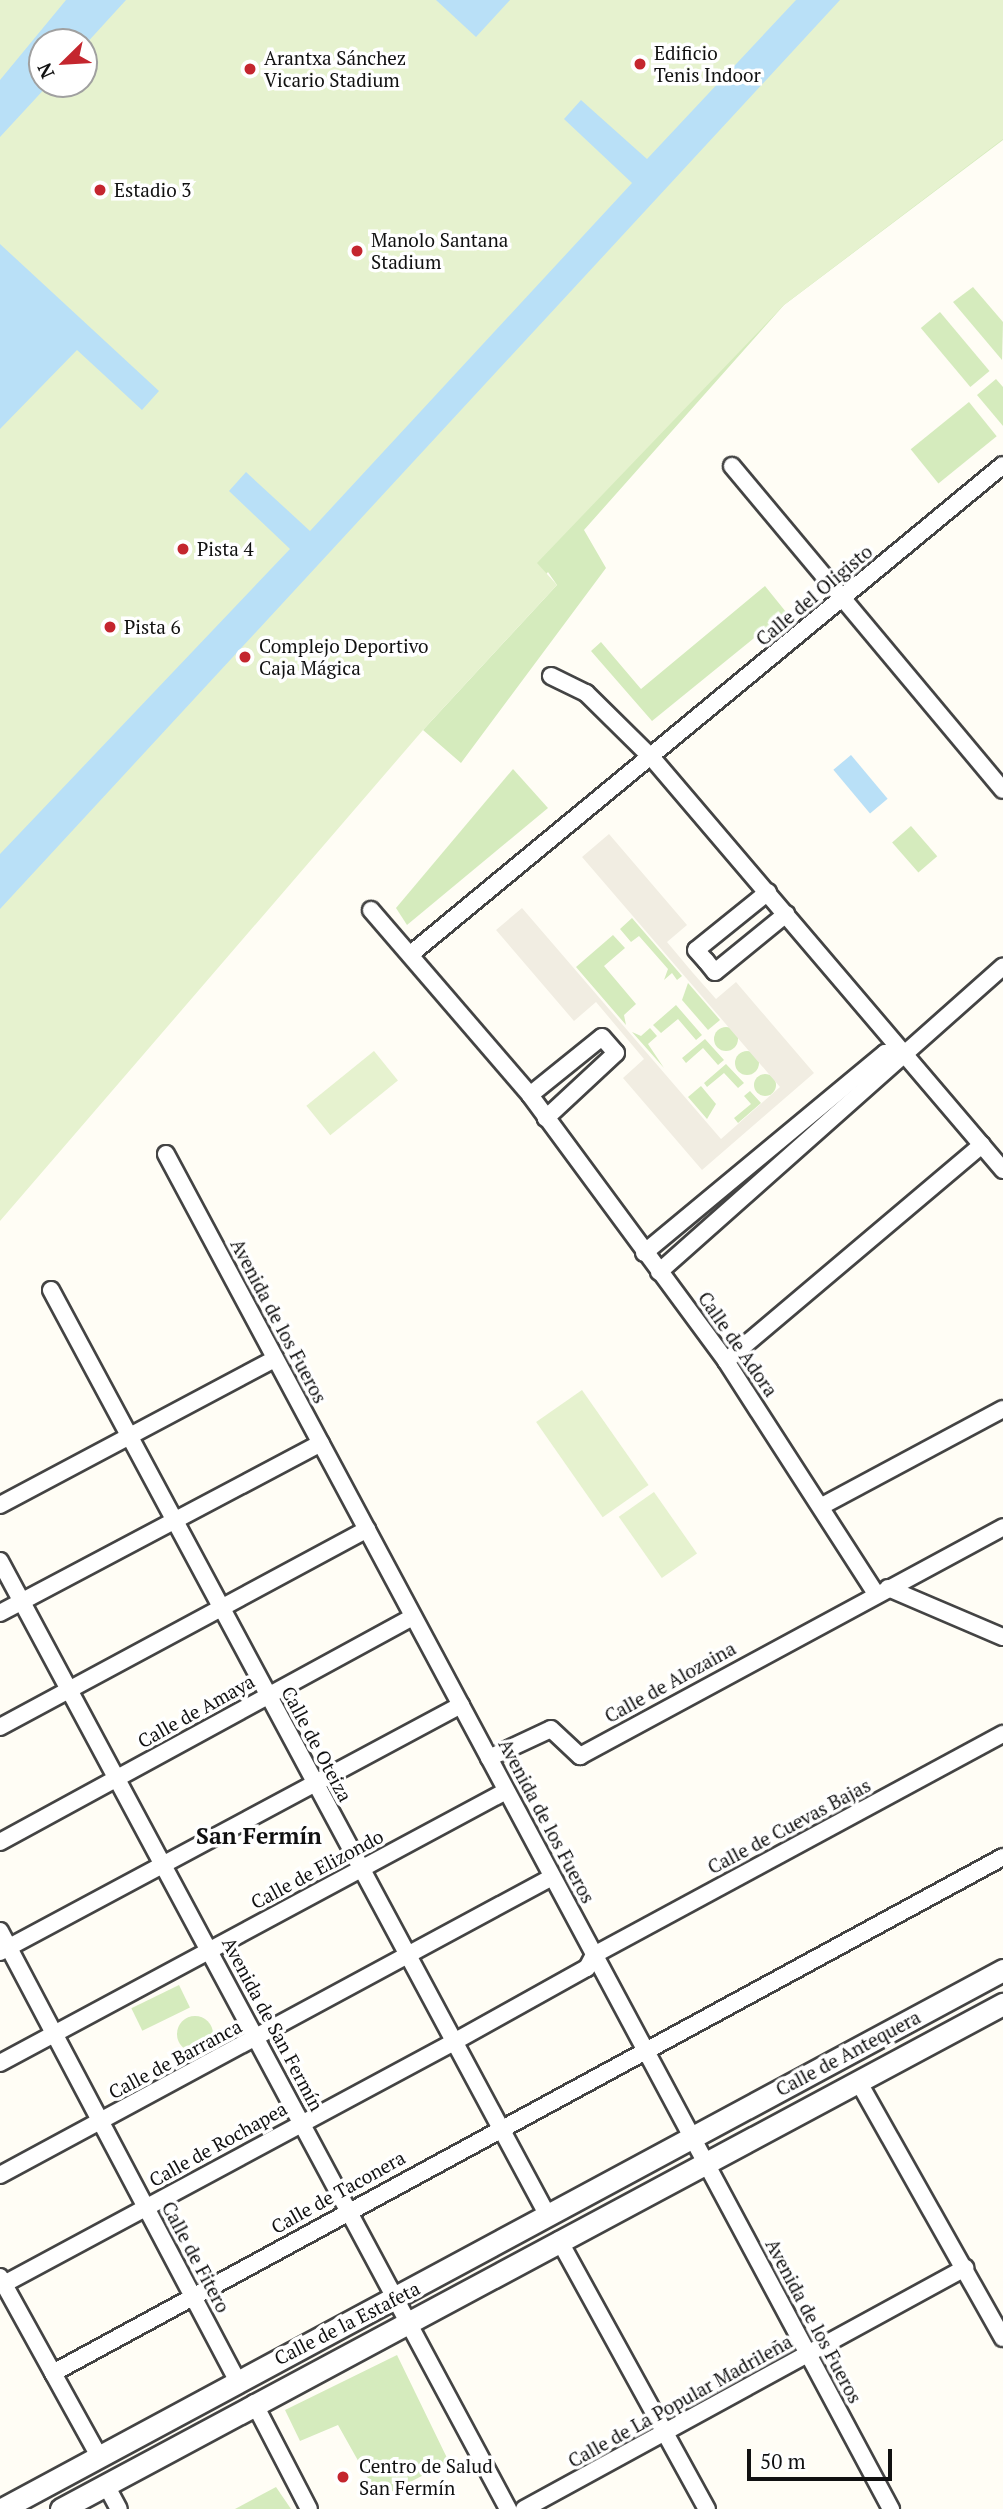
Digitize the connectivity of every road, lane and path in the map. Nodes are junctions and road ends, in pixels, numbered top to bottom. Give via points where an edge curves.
1 (1003, 465) edge
2 (732, 466) dead end
3 (843, 598) junction
4 (551, 676) dead end
5 (653, 759) junction
6 (1003, 790) edge
7 (768, 891) junction
8 (371, 910) dead end
9 (786, 914) junction
10 (412, 953) junction
11 (1003, 967) edge
12 (902, 1052) junction
13 (530, 1095) junction
14 (546, 1118) junction
15 (982, 1144) junction
16 (166, 1154) dead end
17 (1003, 1170) edge
18 (644, 1253) junction
19 (659, 1272) junction
20 (51, 1290) dead end
21 (275, 1359) junction
22 (726, 1361) junction
23 (1003, 1409) edge
24 (129, 1437) junction
25 (321, 1443) junction
26 (0, 1506) edge
27 (822, 1506) junction
28 (174, 1521) junction
29 (1003, 1527) edge
30 (367, 1529) junction
31 (0, 1561) edge
32 (881, 1590) junction
33 (21, 1602) junction
34 (220, 1608) junction
35 (0, 1613) edge
36 (413, 1616) junction
37 (1003, 1637) edge
38 (66, 1691) junction
39 (267, 1695) junction
40 (461, 1705) junction
41 (0, 1727) edge
42 (1003, 1734) edge
43 (489, 1758) junction
44 (116, 1780) junction
45 (313, 1782) junction
46 (506, 1791) junction
47 (0, 1842) edge
48 (1003, 1857) edge
49 (163, 1865) junction
50 (360, 1870) junction
51 (552, 1877) junction
52 (0, 1931) edge
53 (4, 1949) edge
54 (210, 1951) junction
55 (594, 1955) junction
56 (407, 1958) junction
57 (1003, 1970) edge
58 (1003, 2004) edge
59 (54, 2034) junction
60 (257, 2039) junction
61 (452, 2043) junction
62 (645, 2049) junction
63 (0, 2063) edge
64 (858, 2081) junction
65 (302, 2122) junction
66 (101, 2123) junction
67 (499, 2127) junction
68 (693, 2138) junction
69 (704, 2160) junction
70 (0, 2175) edge
71 (146, 2207) junction
72 (349, 2210) junction
73 (548, 2216) junction
74 (559, 2240) junction
75 (965, 2268) junction
76 (2, 2281) edge
77 (192, 2295) junction
78 (395, 2299) junction
79 (408, 2321) junction
80 (1003, 2338) edge
81 (808, 2354) junction
82 (53, 2373) junction
83 (237, 2380) junction
84 (254, 2403) junction
85 (667, 2435) junction
86 (100, 2458) junction
87 (106, 2485) junction
88 (2, 2509) edge
89 (61, 2509) edge
90 (119, 2509) edge
91 (309, 2509) edge
92 (508, 2509) edge
93 (524, 2509) edge
94 (707, 2509) edge
95 (891, 2509) edge

1 - 3 street, Calle del Oligisto
2 - 3 street
3 - 5 street, Calle del Oligisto
3 - 6 street
4 - 5 street via 586,693
5 - 7 street
5 - 10 street, Calle del Oligisto via 557,828
7 - 9 street
7 - 9 street via 696,950 715,972
8 - 10 street, Calle de Adora
9 - 12 street
10 - 13 street, Calle de Adora
11 - 12 street
12 - 15 street
12 - 18 street via 885,1053
12 - 19 street via 897,1067
13 - 14 street, Calle de Adora
13 - 14 street via 602,1037 616,1054
14 - 18 street, Calle de Adora
15 - 17 street
15 - 22 street
16 - 21 street, Avenida de los Fueros
18 - 19 street, Calle de Adora
19 - 22 street, Calle de Adora
20 - 24 street, Calle de Oteiza
21 - 24 street
21 - 25 street, Avenida de los Fueros
22 - 27 street, Calle de Adora
23 - 27 street
24 - 26 street
24 - 28 street, Calle de Oteiza
25 - 28 street
25 - 30 street, Avenida de los Fueros
27 - 32 street, Calle de Adora
28 - 33 street
28 - 34 street, Calle de Oteiza
29 - 32 street
30 - 34 street
30 - 36 street, Avenida de los Fueros
31 - 33 street, Avenida de San Fermín
32 - 37 street
32 - 43 street, Calle de Alozaina via 580,1756 551,1729
33 - 35 street
33 - 38 street, Avenida de San Fermín
34 - 38 street
34 - 39 street, Calle de Oteiza
36 - 39 street, Calle de Amaya
36 - 40 street, Avenida de los Fueros
38 - 41 street
38 - 44 street, Avenida de San Fermín
39 - 44 street, Calle de Amaya
39 - 45 street, Calle de Oteiza
40 - 43 street, Avenida de los Fueros
40 - 45 street
42 - 55 street, Calle de Cuevas Bajas
43 - 46 street, Avenida de los Fueros
44 - 47 street, Calle de Amaya
44 - 49 street, Avenida de San Fermín
45 - 49 street
45 - 50 street, Calle de Oteiza
46 - 50 street, Calle de Elizondo
46 - 51 street, Avenida de los Fueros
48 - 62 street, Calle de Taconera
49 - 53 street
49 - 54 street, Avenida de San Fermín
50 - 54 street, Calle de Elizondo
50 - 56 street, Calle de Oteiza
51 - 55 street, Avenida de los Fueros
51 - 56 street, Calle de Barranca
52 - 53 street, Calle de Fitero
53 - 59 street, Calle de Fitero
54 - 59 street, Calle de Elizondo
54 - 60 street, Avenida de San Fermín
55 - 61 street, Calle de Rochapea via 587,1968
55 - 62 street, Avenida de los Fueros
56 - 60 street, Calle de Barranca
56 - 61 street, Calle de Oteiza
57 - 68 street, Calle de Antequera
58 - 64 street, Calle de Antequera
59 - 63 street, Calle de Elizondo
59 - 66 street, Calle de Fitero
60 - 65 street, Avenida de San Fermín
60 - 66 street, Calle de Barranca
61 - 65 street, Calle de Rochapea
61 - 67 street, Calle de Oteiza
62 - 67 street, Calle de Taconera
62 - 68 street, Avenida de los Fueros
64 - 69 street, Calle de Antequera
64 - 75 street
65 - 71 street, Calle de Rochapea
65 - 72 street, Avenida de San Fermín
66 - 70 street, Calle de Barranca
66 - 71 street, Calle de Fitero
67 - 72 street, Calle de Taconera
67 - 73 street, Calle de Oteiza
68 - 69 street, Avenida de los Fueros
68 - 73 street, Calle de la Estafeta
69 - 74 street, Calle de la Estafeta
69 - 81 street, Avenida de los Fueros
71 - 76 street, Calle de Rochapea
71 - 77 street, Calle de Fitero
72 - 77 street, Calle de Taconera
72 - 78 street, Avenida de San Fermín
73 - 78 street, Calle de la Estafeta
74 - 79 street, Calle de la Estafeta
74 - 85 street
75 - 80 street
75 - 81 street, Calle de La Popular Madrileña
76 - 82 street
77 - 82 street, Calle de Taconera
77 - 83 street, Calle de Fitero
78 - 79 street, Avenida de San Fermín
78 - 83 street, Calle de la Estafeta
79 - 84 street, Calle de la Estafeta
79 - 92 street, Avenida de San Fermín
81 - 85 street, Calle de La Popular Madrileña
81 - 95 street, Avenida de los Fueros
82 - 86 street
83 - 86 street, Calle de la Estafeta
84 - 87 street, Calle de la Estafeta
84 - 91 street
85 - 93 street, Calle de La Popular Madrileña
85 - 94 street
86 - 88 street, Calle de la Estafeta
87 - 89 street, Calle de la Estafeta
87 - 90 street

